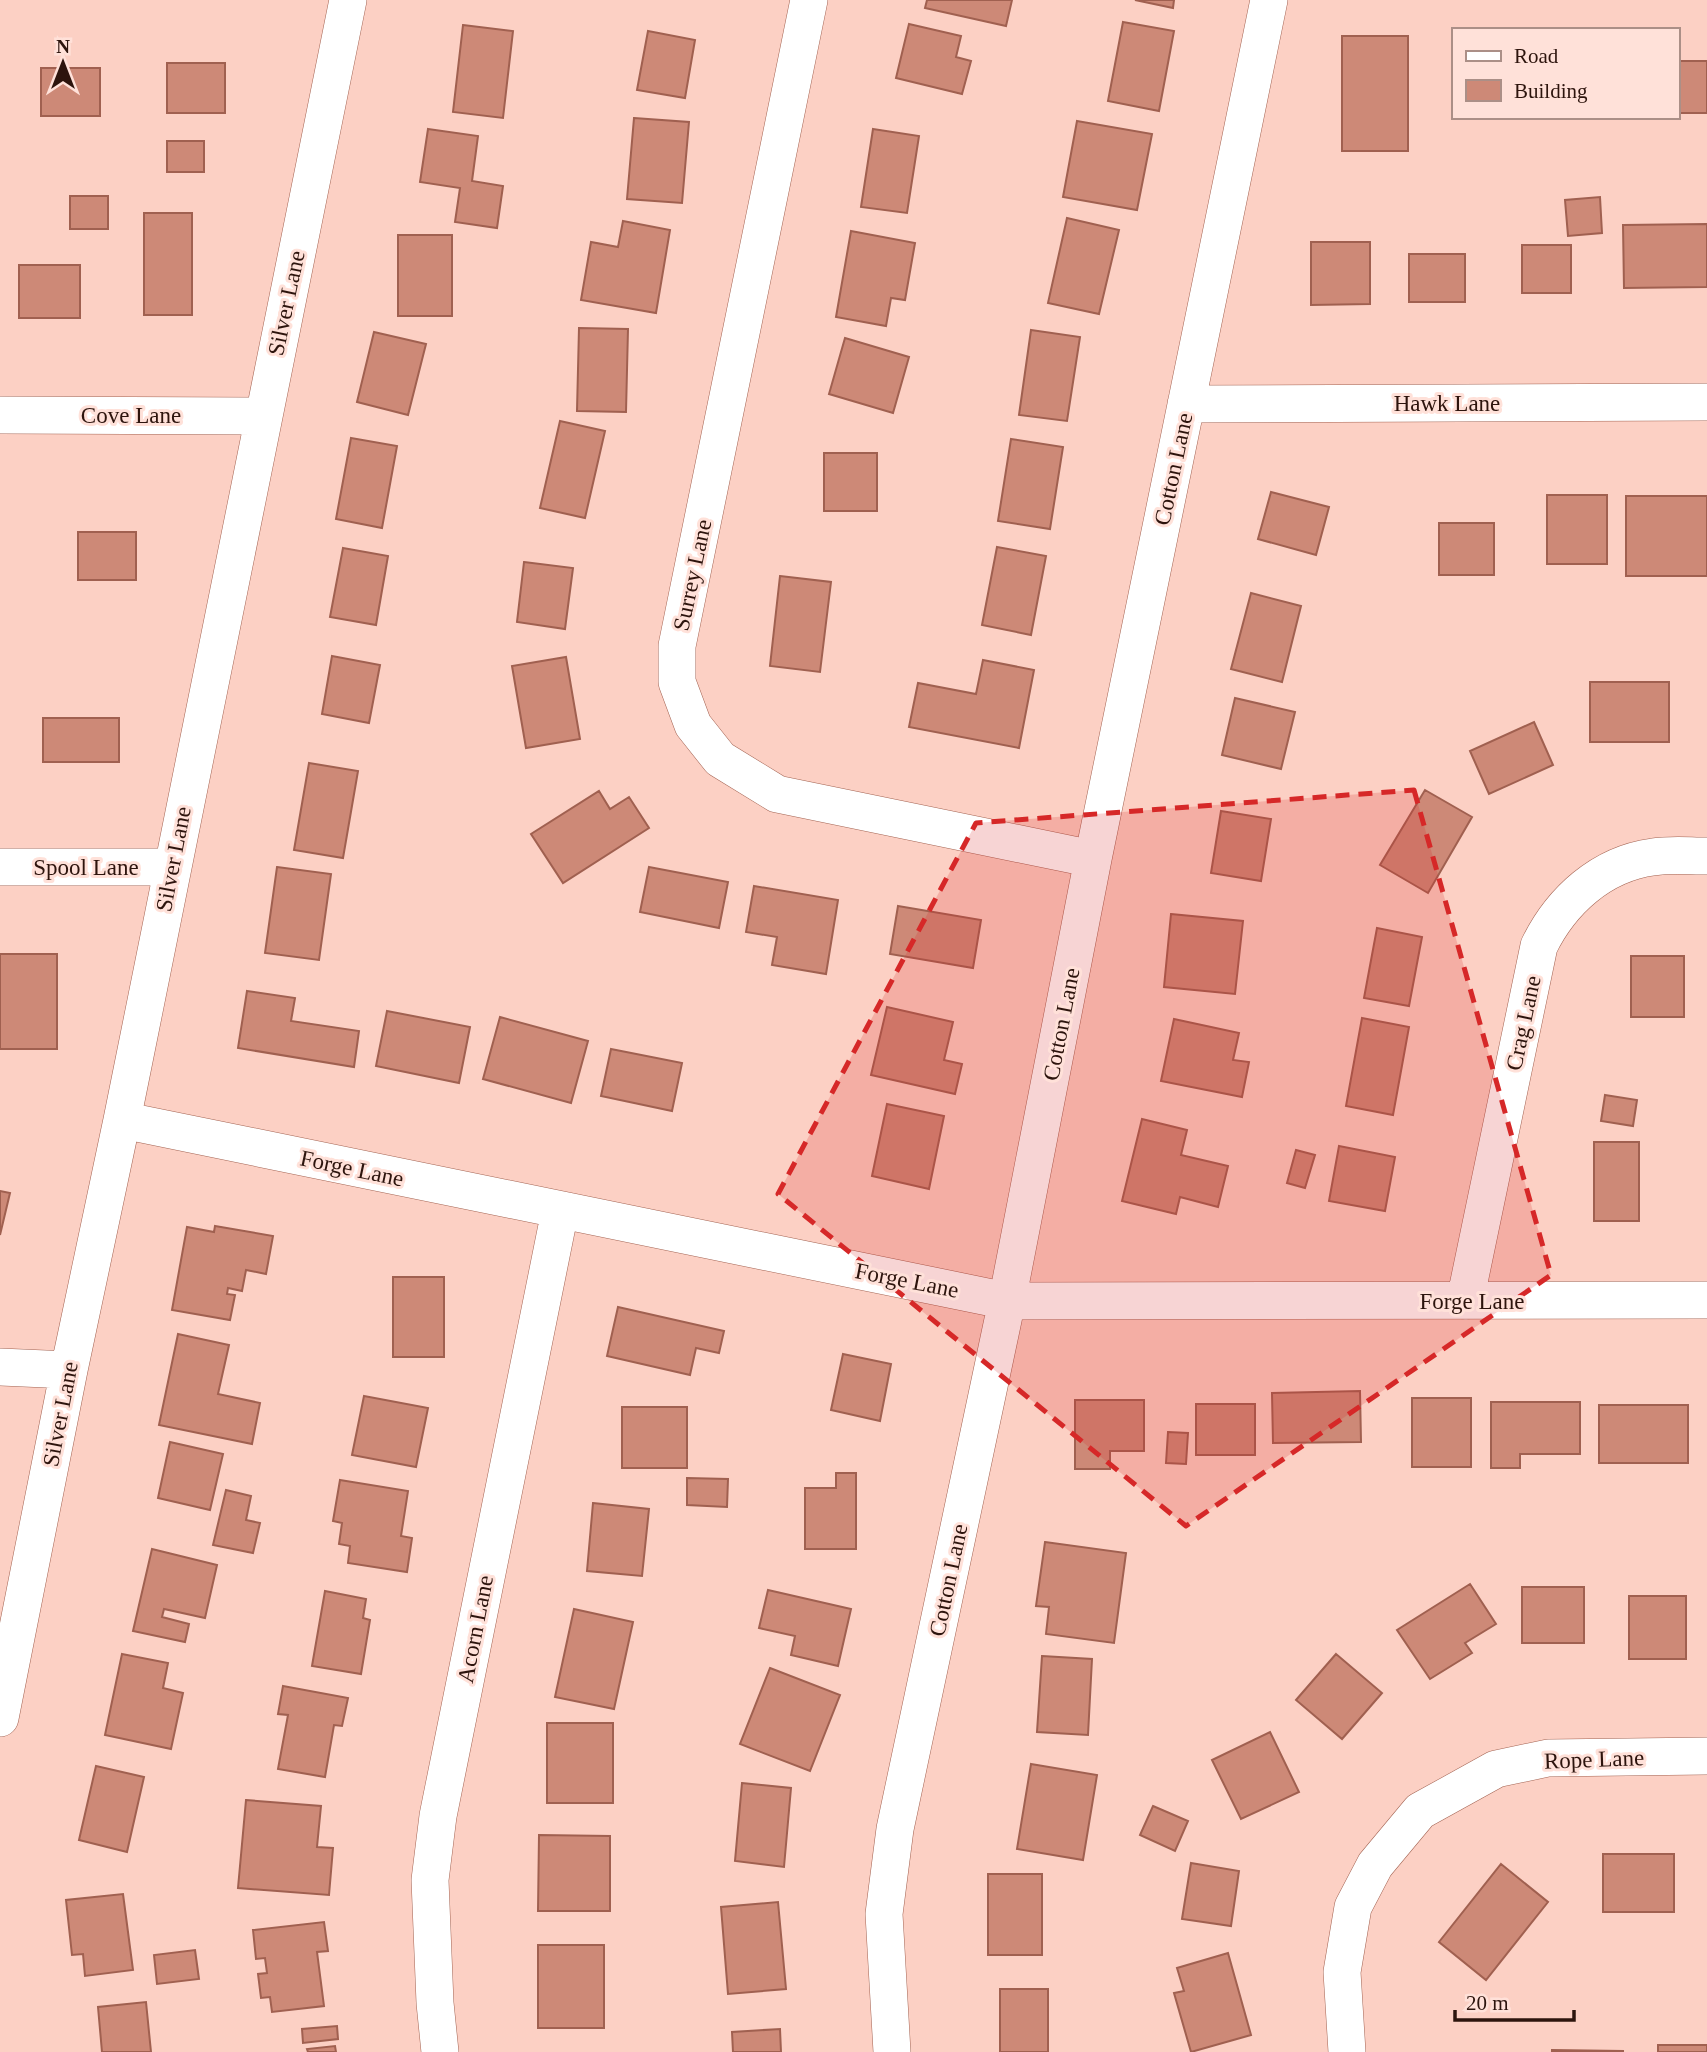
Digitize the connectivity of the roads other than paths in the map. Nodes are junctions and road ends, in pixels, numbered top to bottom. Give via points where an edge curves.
1 (348, 0) edge
2 (810, 0) edge
3 (1269, 0) edge
4 (1707, 401) edge
5 (1186, 404) junction
6 (0, 415) edge
7 (262, 416) junction
8 (1707, 856) edge
9 (1093, 859) junction
10 (172, 866) junction
11 (0, 867) edge
12 (122, 1120) junction
13 (560, 1211) junction
14 (1707, 1300) edge
15 (1007, 1301) junction
16 (1465, 1301) junction
17 (0, 1367) edge
18 (69, 1370) junction
19 (0, 1718) edge
20 (1707, 1756) edge
21 (440, 2052) edge
22 (892, 2052) edge
23 (1347, 2052) edge

1 - 7 street, Silver Lane
2 - 9 street, Surrey Lane via 677,646 677,682 693,725 720,760 777,794
3 - 5 street, Cotton Lane
4 - 5 street, Hawk Lane
5 - 9 street, Cotton Lane
6 - 7 street, Cove Lane
7 - 10 street, Silver Lane
8 - 16 street, Crag Lane via 1653,857 1622,865 1582,887 1549,924 1538,946
9 - 15 street, Cotton Lane
10 - 11 street, Spool Lane
10 - 12 street, Silver Lane
12 - 13 street, Forge Lane
12 - 18 street, Silver Lane
13 - 15 street, Forge Lane
13 - 21 street, Acorn Lane via 438,1816 430,1880
14 - 16 street, Forge Lane
15 - 16 street, Forge Lane
15 - 22 street, Cotton Lane via 895,1829 884,1914
17 - 18 street
18 - 19 street, Silver Lane
20 - 23 street, Rope Lane via 1549,1758 1496,1769 1420,1811 1375,1865 1353,1907 1342,1972

